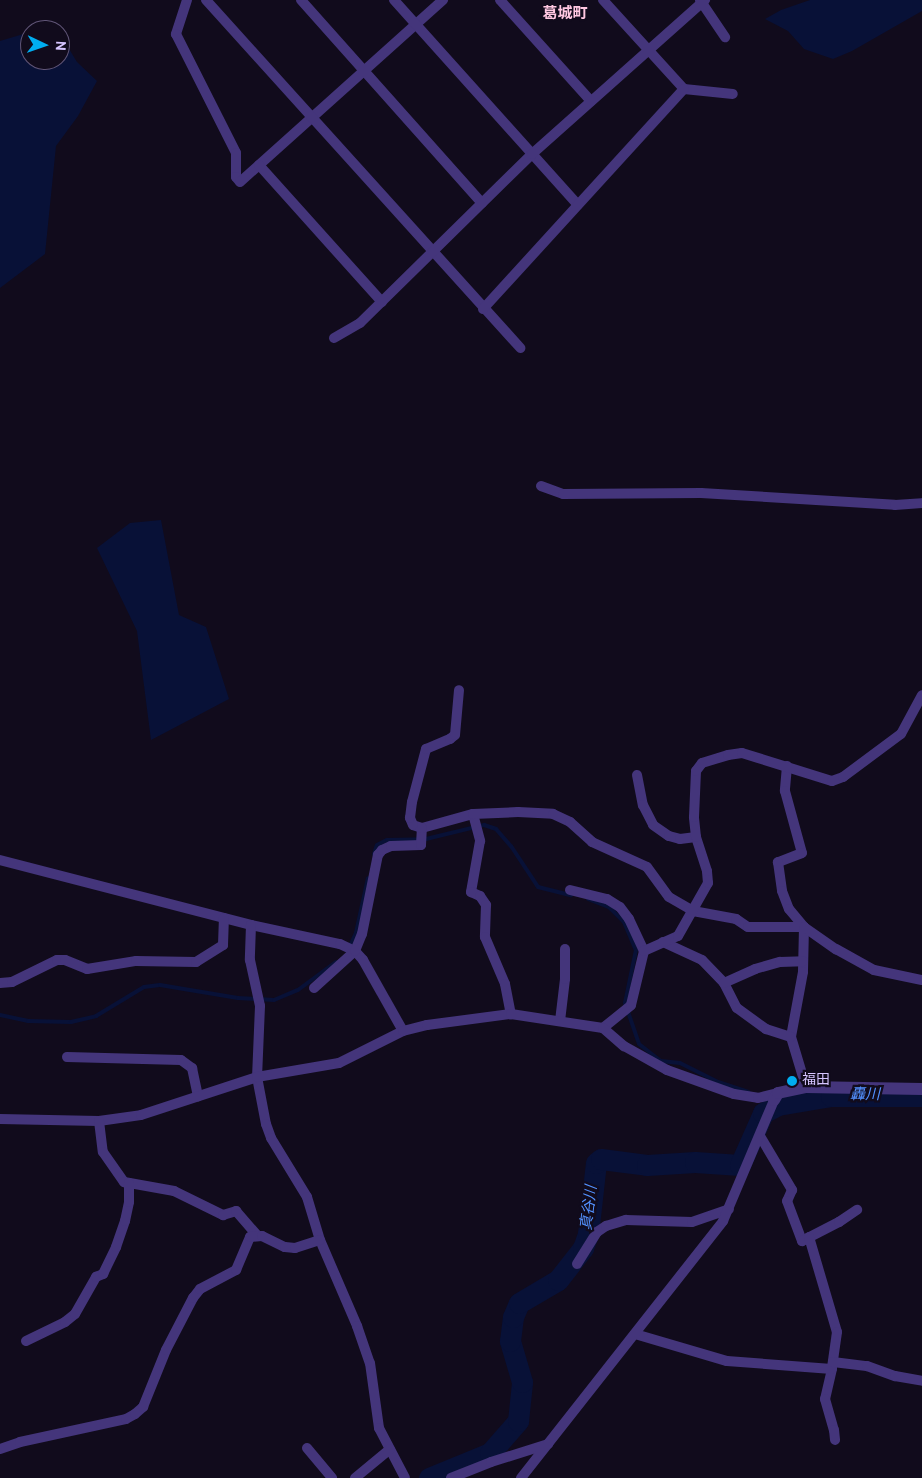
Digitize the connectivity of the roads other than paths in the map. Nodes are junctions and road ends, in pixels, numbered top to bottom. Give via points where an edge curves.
1 (187, 0) edge
2 (206, 0) edge
3 (301, 0) edge
4 (394, 0) edge
5 (443, 0) edge
6 (500, 0) edge
7 (603, 0) edge
8 (703, 1) edge
9 (416, 24) junction
10 (725, 36) dead end
11 (648, 50) junction
12 (365, 70) junction
13 (684, 89) junction
14 (733, 94) dead end
15 (591, 101) junction
16 (312, 118) junction
17 (532, 154) junction
18 (259, 165) junction
19 (482, 203) junction
20 (578, 205) junction
21 (433, 252) junction
22 (382, 302) junction
23 (483, 309) junction
24 (334, 338) dead end
25 (520, 348) dead end
26 (541, 486) dead end
27 (922, 502) edge
28 (459, 690) dead end
29 (922, 695) edge
30 (787, 766) junction
31 (637, 775) dead end
32 (473, 814) junction
33 (422, 828) junction
34 (696, 838) junction
35 (0, 860) edge
36 (570, 890) dead end
37 (693, 911) junction
38 (224, 918) junction
39 (251, 925) junction
40 (804, 927) junction
41 (663, 942) junction
42 (565, 949) dead end
43 (355, 951) junction
44 (644, 951) junction
45 (803, 961) junction
46 (922, 980) edge
47 (0, 983) edge
48 (724, 983) junction
49 (314, 988) dead end
50 (511, 1014) junction
51 (560, 1021) junction
52 (603, 1028) junction
53 (403, 1031) junction
54 (791, 1037) junction
55 (67, 1057) dead end
56 (257, 1077) junction
57 (806, 1087) junction
58 (922, 1089) edge
59 (198, 1096) junction
60 (776, 1096) junction
61 (0, 1119) edge
62 (99, 1121) junction
63 (760, 1136) junction
64 (128, 1182) junction
65 (729, 1209) junction
66 (857, 1210) dead end
67 (257, 1236) junction
68 (809, 1237) junction
69 (320, 1240) junction
70 (577, 1264) dead end
71 (635, 1334) junction
72 (26, 1341) dead end
73 (833, 1366) junction
74 (922, 1381) edge
75 (835, 1440) dead end
76 (548, 1444) junction
77 (307, 1448) dead end
78 (0, 1449) edge
79 (390, 1449) junction
80 (332, 1478) edge
81 (355, 1478) edge
82 (405, 1478) edge
83 (451, 1478) edge
84 (522, 1478) edge

1 - 18 street via 176,34 236,153 236,176 240,182
2 - 16 street
3 - 12 street
4 - 9 street
5 - 9 street
6 - 15 street
7 - 11 street
8 - 10 street
8 - 11 street
9 - 12 street
9 - 17 street
11 - 13 street
11 - 15 street
12 - 16 street
12 - 19 street
13 - 14 street
13 - 20 street
15 - 17 street
16 - 18 street
16 - 21 street
17 - 19 street
17 - 20 street
18 - 22 street
19 - 21 street
20 - 23 street
21 - 22 street
21 - 23 street
22 - 24 street via 360,323
23 - 25 street
26 - 27 street via 563,494 701,493 895,505
28 - 33 street via 455,735 426,749 410,818 413,825
29 - 30 street via 901,734 843,778 832,781
30 - 34 street via 742,754 702,763 696,771
30 - 40 street via 785,791 802,853 778,862 782,891 789,909
31 - 34 street via 643,805 653,825 669,836
32 - 33 street
32 - 37 street via 553,814 570,822 592,842 647,867 669,897
32 - 50 street via 480,840 471,892 480,896 486,905 485,937 505,984
33 - 43 street via 421,845 391,846 378,855 362,934
34 - 37 street via 708,883
35 - 38 street
36 - 44 street via 607,899 620,907
37 - 40 street via 736,919 748,927
37 - 41 street via 678,936
38 - 39 street
38 - 47 street via 223,946 196,962 136,961 87,968 56,960 12,982
39 - 43 street via 340,944
39 - 56 street via 250,960 260,1006
40 - 45 street
40 - 46 street via 874,970
41 - 44 street
41 - 48 street via 702,960
42 - 51 street
43 - 49 street
43 - 53 street via 372,974
44 - 52 street via 631,1005
45 - 48 street via 780,962
45 - 54 street
48 - 54 street via 737,1008 766,1029
50 - 51 street
50 - 53 street
51 - 52 street
52 - 60 street via 624,1046 667,1070 734,1094 758,1098
53 - 56 street via 339,1063
54 - 57 street
55 - 59 street via 181,1060 192,1068
56 - 59 street
56 - 69 street via 266,1124 307,1198
57 - 58 street
57 - 60 street
59 - 62 street via 142,1115
60 - 63 street
61 - 62 street
62 - 64 street via 103,1152 124,1182
63 - 65 street
63 - 68 street via 792,1190 787,1201 802,1241
64 - 67 street via 174,1191 223,1215 236,1212
64 - 72 street via 129,1202 125,1221 103,1274 96,1277 75,1314
65 - 70 street via 692,1222 626,1220 606,1226 596,1232
65 - 71 street
66 - 68 street
67 - 69 street via 295,1248
67 - 78 street via 250,1237 236,1270 200,1289 193,1298 166,1350 143,1407 135,1414 126,1419
68 - 73 street via 837,1332
69 - 79 street via 370,1363 379,1428
71 - 73 street via 727,1361
71 - 76 street
73 - 74 street via 867,1366 894,1376
73 - 75 street via 825,1399
76 - 83 street
76 - 84 street
77 - 80 street
79 - 81 street
79 - 82 street

